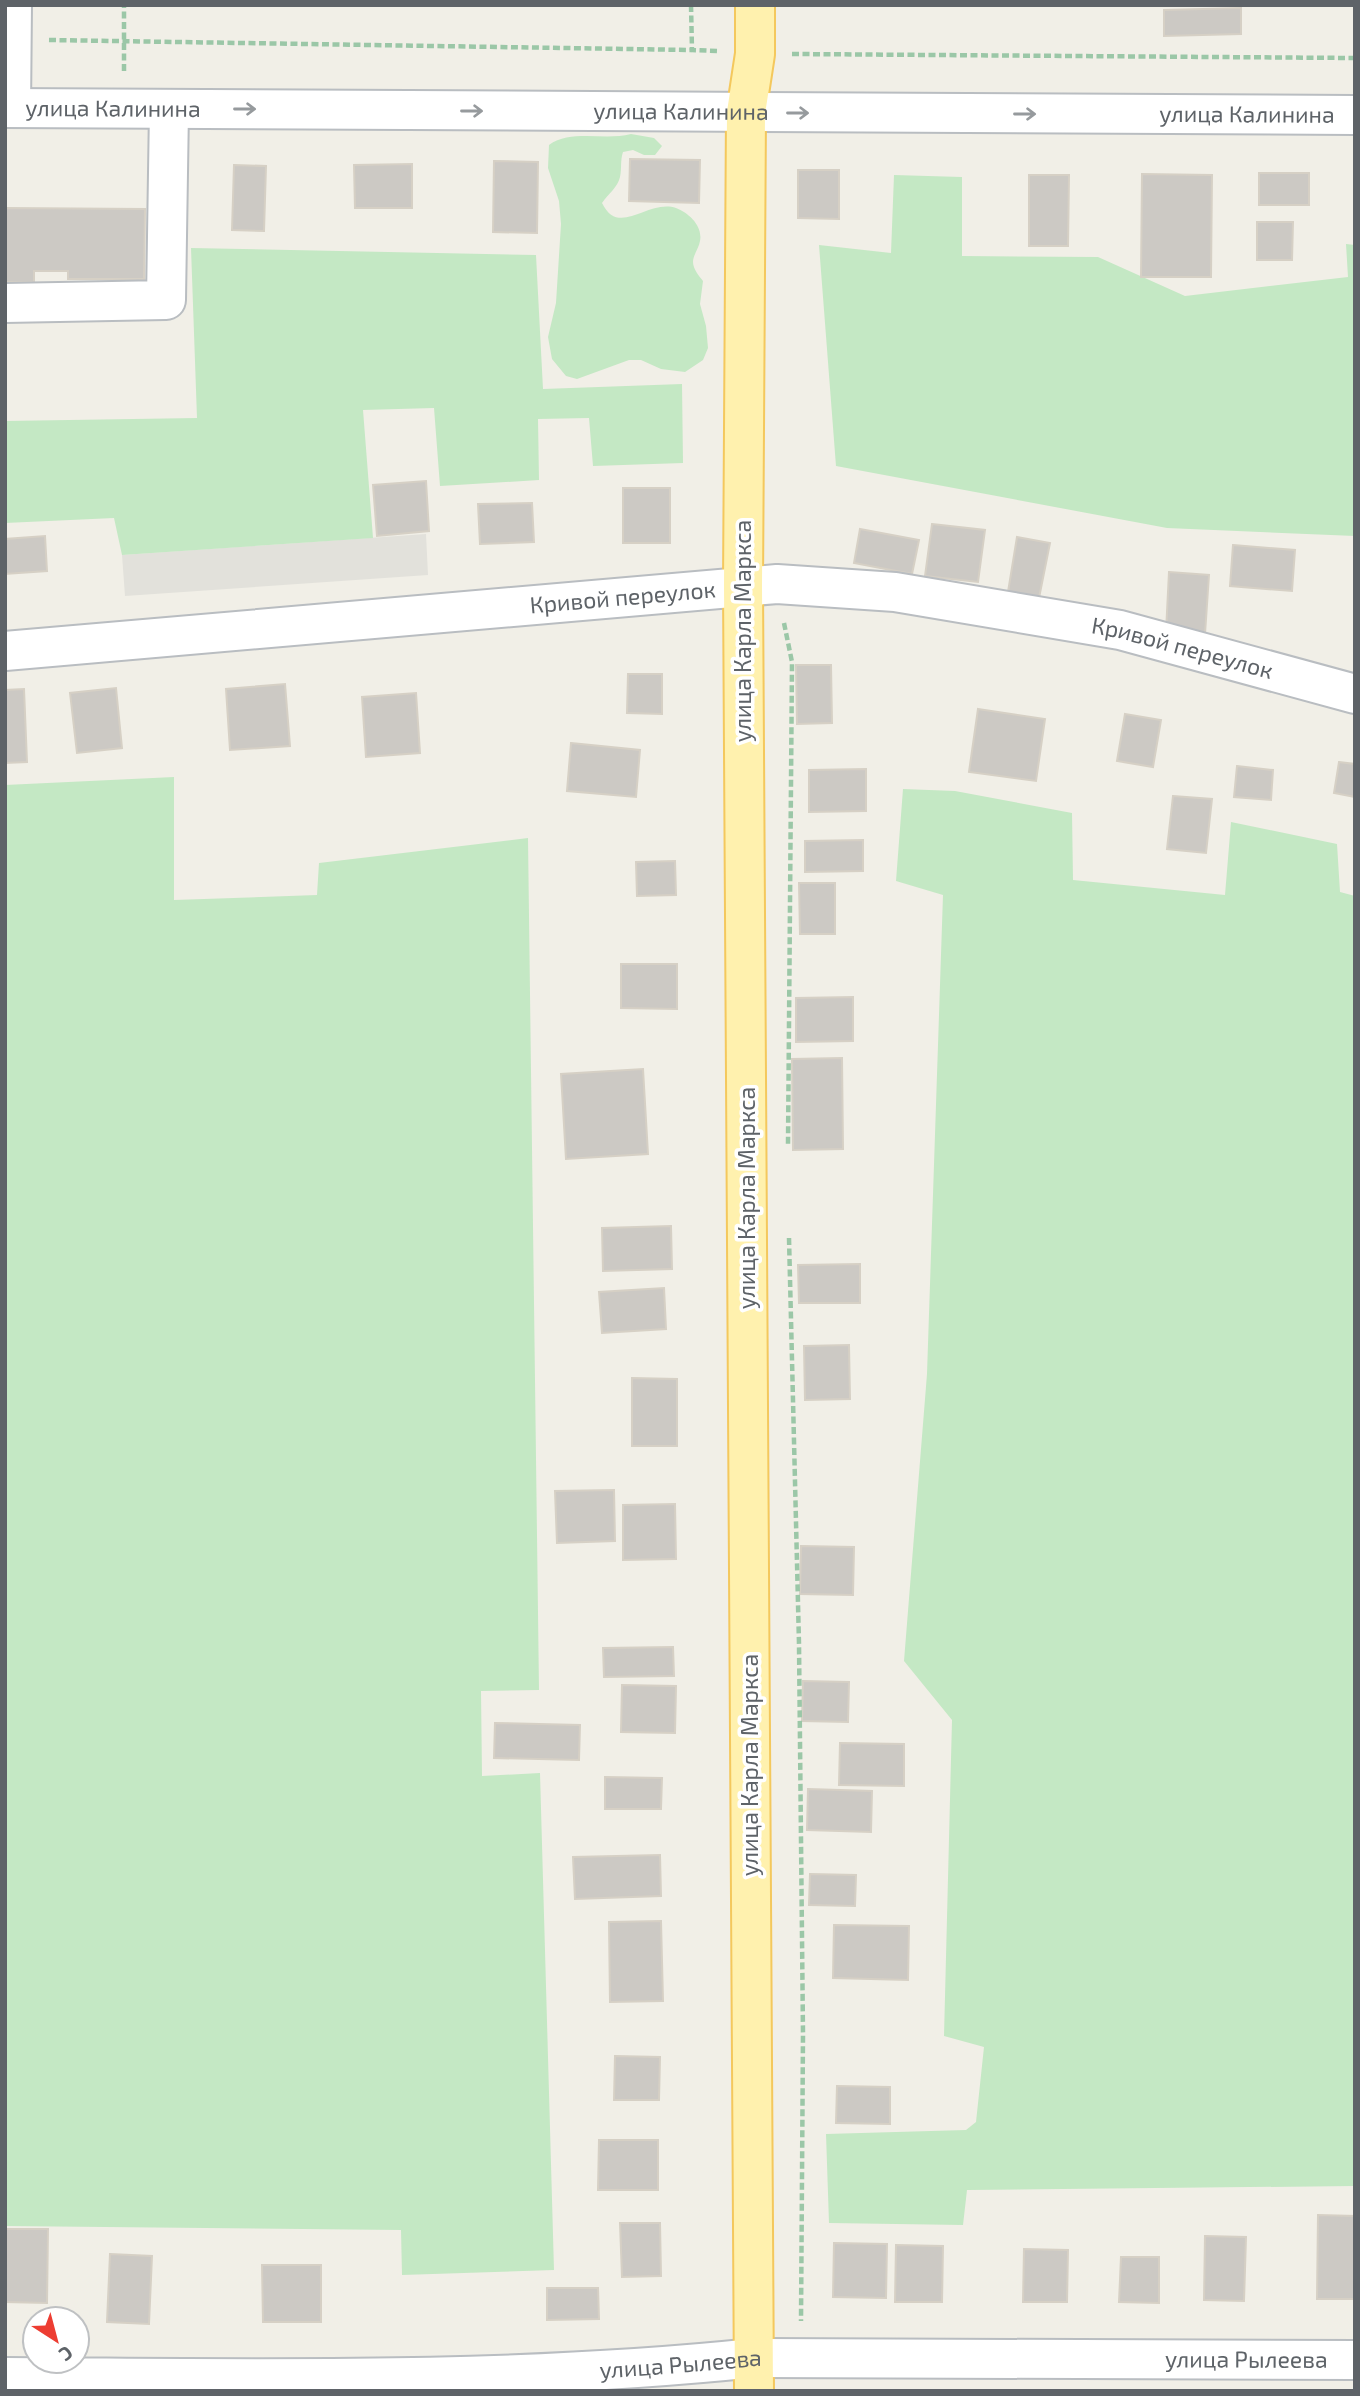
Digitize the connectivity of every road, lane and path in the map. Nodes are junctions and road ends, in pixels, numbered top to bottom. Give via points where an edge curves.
1 (124, 5) edge
2 (691, 5) edge
3 (755, 5) edge
4 (12, 22) edge
5 (124, 40) junction
6 (692, 50) junction
7 (755, 54) junction
8 (1355, 58) edge
9 (8, 108) edge
10 (124, 108) junction
11 (169, 108) junction
12 (746, 113) junction
13 (1355, 115) edge
14 (5, 303) edge
15 (760, 585) junction
16 (5, 651) edge
17 (1355, 694) edge
18 (788, 1146) dead end
19 (788, 1227) dead end
20 (801, 2358) junction
21 (1355, 2360) edge
22 (754, 2375) edge
23 (5, 2377) edge

1 - 5 path
2 - 6 path
3 - 7 main road, улица Карла Маркса
4 - 5 path
4 - 9 street
5 - 6 path
5 - 10 path
6 - 7 path
7 - 8 path
7 - 12 main road, улица Карла Маркса
9 - 10 street, улица Калинина
10 - 11 street, улица Калинина
11 -> 12 street, улица Калинина
11 - 14 street via 166,300
12 -> 13 street, улица Калинина
12 - 15 main road, улица Карла Маркса
15 - 16 street, Кривой переулок
15 - 17 street, Кривой переулок via 895,592 1121,630
15 - 18 path via 792,663
15 - 22 main road, улица Карла Маркса
19 - 20 path via 799,1644
20 - 21 street, улица Рылеева
20 - 22 street, улица Рылеева
22 - 23 street, улица Рылеева via 670,2367 389,2378

